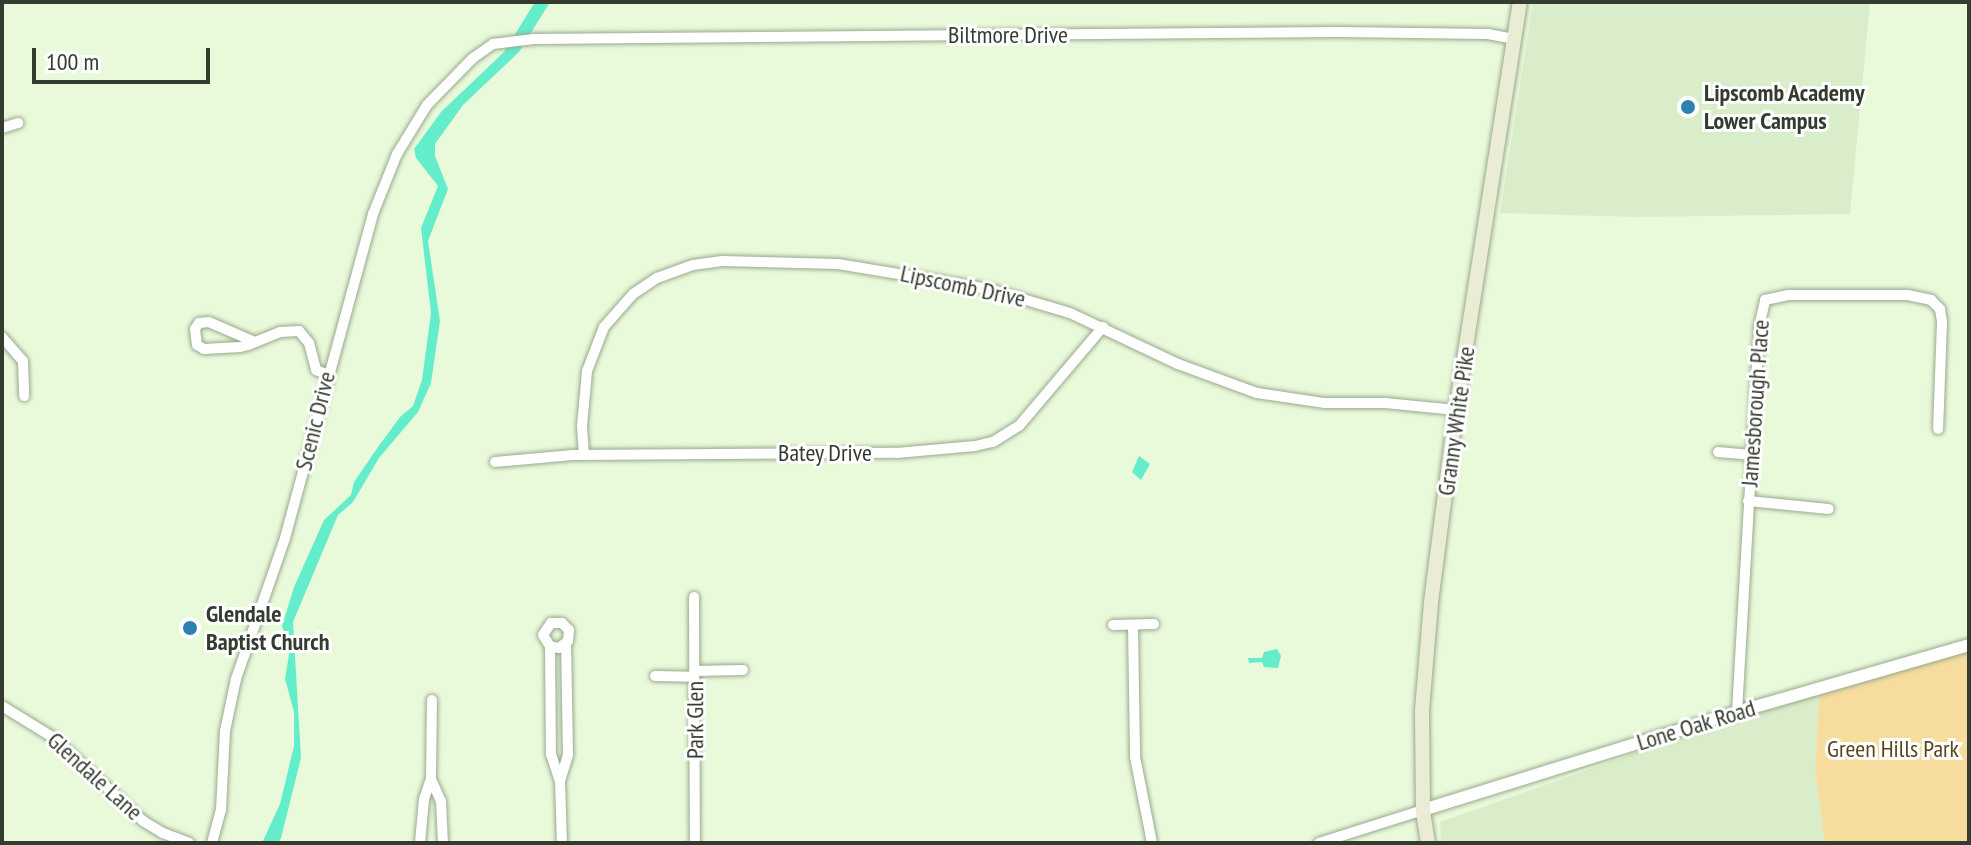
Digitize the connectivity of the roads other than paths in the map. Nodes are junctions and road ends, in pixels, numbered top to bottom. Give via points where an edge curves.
1 (1520, 2) edge
2 (1514, 39) junction
3 (504, 41) joint
4 (18, 123) dead end
5 (2, 128) edge
6 (1103, 327) junction
7 (2, 337) edge
8 (255, 342) junction
9 (326, 374) junction
10 (24, 396) dead end
11 (1456, 410) junction
12 (1938, 429) dead end
13 (1718, 452) dead end
14 (584, 455) junction
15 (1751, 455) junction
16 (495, 462) dead end
17 (1748, 501) junction
18 (1829, 509) dead end
19 (694, 597) dead end
20 (1154, 624) dead end
21 (1113, 625) dead end
22 (1133, 625) junction
23 (566, 643) junction
24 (1969, 645) edge
25 (550, 646) junction
26 (743, 670) dead end
27 (694, 674) junction
28 (655, 676) dead end
29 (432, 700) dead end
30 (2, 706) edge
31 (551, 708) junction
32 (567, 708) junction
33 (1737, 712) junction
34 (431, 779) junction
35 (560, 781) junction
36 (1423, 810) junction
37 (189, 843) edge
38 (212, 843) edge
39 (420, 843) edge
40 (443, 843) edge
41 (562, 843) edge
42 (695, 843) edge
43 (1152, 843) edge
44 (1319, 843) edge
45 (1428, 843) edge

1 - 2 main road, Granny White Pike
2 - 3 street, Biltmore Drive via 1339,32
2 - 11 main road, Granny White Pike
3 - 9 street, Scenic Drive via 473,58 447,83 397,154 357,260
4 - 5 street
6 - 11 street, Lipscomb Drive via 1178,364 1257,393 1325,403
6 - 14 street, Batey Drive via 1033,412 993,442 897,453
6 - 14 street, Lipscomb Drive via 999,291 887,271 791,262 693,265 633,294 597,339 584,397
7 - 10 street via 23,361
8 - 8 street via 204,349 197,345 195,329 209,322
8 - 9 street via 299,331 309,343 316,370
9 - 38 street, Scenic Drive via 285,538 236,679 225,731 221,810
11 - 36 main road, Granny White Pike via 1424,678
12 - 15 street, Jamesborough Place via 1942,322 1936,304 1908,295 1775,296 1765,300 1761,311
13 - 15 street
14 - 16 street, Batey Drive
15 - 17 street, Jamesborough Place
17 - 18 street
17 - 33 street, Jamesborough Place
19 - 27 street, Park Glen
20 - 22 street
21 - 22 street
22 - 43 street via 1135,757
23 - 25 street
23 - 25 street via 568,628 555,621 544,631
23 - 32 street
24 - 33 street, Lone Oak Road
25 - 31 street
26 - 27 street
27 - 28 street
27 - 42 street, Park Glen
29 - 34 street
30 - 37 street, Glendale Lane via 54,738 143,821
31 - 32 street
31 - 35 street via 551,754
32 - 35 street via 568,755
33 - 36 street, Lone Oak Road
34 - 39 street
34 - 40 street via 441,801
35 - 41 street
36 - 44 street
36 - 45 main road, Granny White Pike

